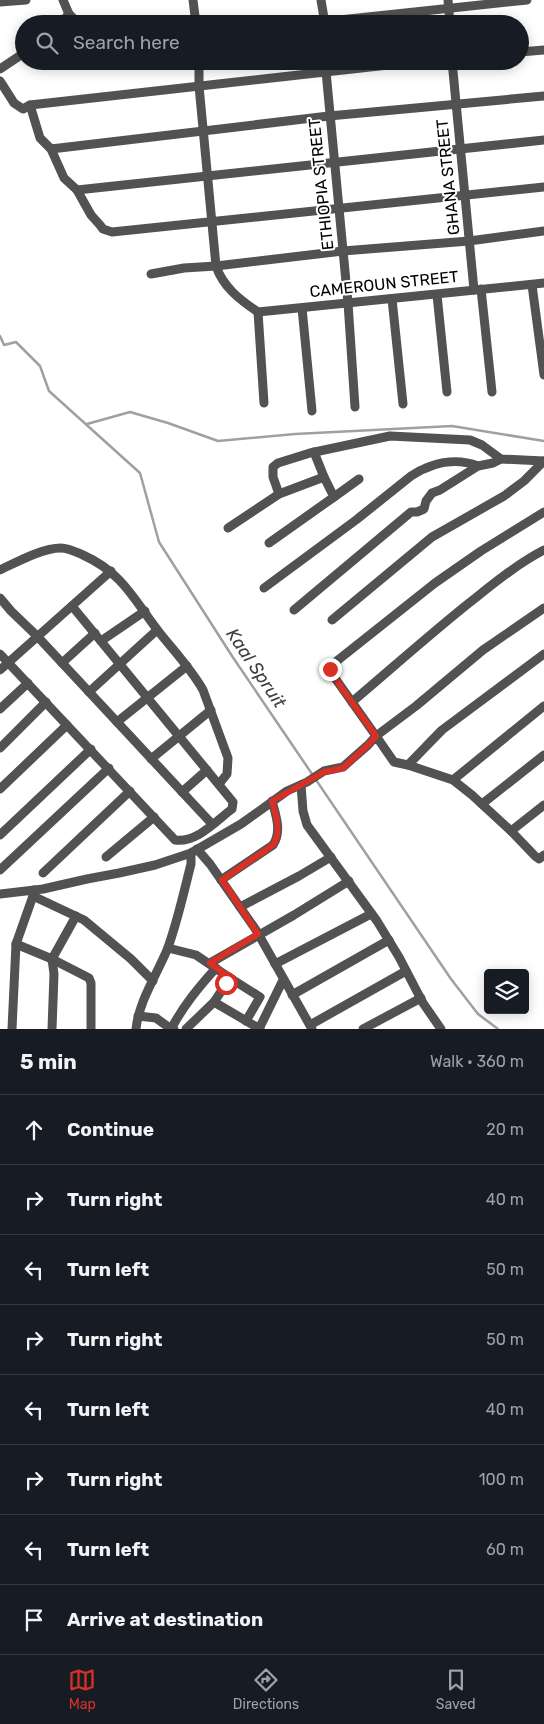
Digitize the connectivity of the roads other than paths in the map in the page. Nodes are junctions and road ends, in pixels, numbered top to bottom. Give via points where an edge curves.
1 (26, 0) edge
2 (63, 0) edge
3 (193, 0) edge
4 (321, 0) edge
5 (527, 0) edge
6 (0, 2) edge
7 (448, 4) edge
8 (69, 14) edge
9 (195, 15) edge
10 (324, 15) edge
11 (377, 15) edge
12 (544, 50) edge
13 (529, 51) edge
14 (15, 59) edge
15 (0, 69) edge
16 (199, 70) edge
17 (335, 70) edge
18 (453, 70) edge
19 (325, 71) junction
20 (0, 81) edge
21 (199, 86) junction
22 (544, 96) edge
23 (30, 105) junction
24 (456, 105) junction
25 (329, 116) junction
26 (204, 130) junction
27 (544, 140) edge
28 (460, 148) junction
29 (51, 149) junction
30 (335, 163) junction
31 (209, 177) junction
32 (544, 187) edge
33 (77, 190) junction
34 (464, 195) junction
35 (338, 207) junction
36 (211, 222) junction
37 (544, 232) edge
38 (469, 241) junction
39 (343, 250) junction
40 (216, 266) junction
41 (151, 274) dead end
42 (544, 283) edge
43 (532, 285) junction
44 (477, 290) junction
45 (437, 294) junction
46 (392, 300) junction
47 (348, 303) junction
48 (302, 308) junction
49 (258, 312) junction
50 (541, 328) edge
51 (544, 375) edge
52 (447, 392) dead end
53 (492, 392) dead end
54 (264, 403) dead end
55 (403, 404) dead end
56 (355, 407) dead end
57 (312, 411) dead end
58 (314, 452) junction
59 (502, 459) junction
60 (544, 461) edge
61 (478, 466) junction
62 (324, 477) junction
63 (359, 478) dead end
64 (279, 494) junction
65 (334, 497) junction
66 (544, 512) edge
67 (228, 528) dead end
68 (269, 543) dead end
69 (544, 550) edge
70 (0, 570) edge
71 (110, 571) junction
72 (264, 588) dead end
73 (0, 598) edge
74 (72, 606) junction
75 (544, 608) edge
76 (294, 610) dead end
77 (144, 611) junction
78 (332, 620) dead end
79 (157, 630) junction
80 (95, 633) junction
81 (37, 636) junction
82 (101, 641) junction
83 (0, 654) edge
84 (544, 654) edge
85 (8, 662) junction
86 (62, 663) junction
87 (120, 664) junction
88 (187, 666) junction
89 (0, 670) edge
90 (28, 683) junction
91 (88, 692) junction
92 (148, 698) junction
93 (46, 702) junction
94 (352, 702) junction
95 (544, 706) edge
96 (0, 710) edge
97 (211, 710) junction
98 (117, 722) junction
99 (67, 724) junction
100 (179, 736) junction
101 (376, 736) junction
102 (0, 748) edge
103 (91, 749) junction
104 (544, 755) edge
105 (151, 759) junction
106 (408, 765) junction
107 (109, 768) junction
108 (207, 770) junction
109 (453, 780) junction
110 (219, 784) junction
111 (304, 784) junction
112 (0, 789) edge
113 (130, 791) junction
114 (182, 792) junction
115 (272, 801) junction
116 (482, 804) junction
117 (544, 805) edge
118 (154, 817) junction
119 (212, 824) junction
120 (511, 831) junction
121 (0, 835) edge
122 (194, 851) junction
123 (106, 857) dead end
124 (331, 857) junction
125 (542, 859) edge
126 (0, 870) edge
127 (44, 873) dead end
128 (222, 880) junction
129 (348, 881) junction
130 (34, 893) junction
131 (0, 894) edge
132 (240, 907) junction
133 (371, 914) junction
134 (76, 916) junction
135 (258, 934) junction
136 (389, 940) junction
137 (16, 944) junction
138 (168, 948) junction
139 (52, 959) junction
140 (276, 964) junction
141 (213, 965) junction
142 (406, 971) junction
143 (230, 978) junction
144 (283, 980) junction
145 (152, 981) junction
146 (292, 995) junction
147 (421, 998) junction
148 (214, 1002) junction
149 (138, 1016) junction
150 (246, 1020) junction
151 (311, 1027) edge
152 (437, 1028) edge
153 (12, 1029) edge
154 (52, 1029) edge
155 (91, 1029) edge
156 (136, 1029) edge
157 (172, 1029) edge
158 (186, 1029) edge
159 (260, 1029) edge
160 (363, 1029) edge

1 - 6 street
2 - 8 street
3 - 9 street
4 - 10 street
5 - 7 street
7 - 11 street
12 - 13 street
14 - 15 street
16 - 21 street
17 - 19 street
18 - 24 street, GHANA STREET
19 - 21 street
19 - 25 street, ETHIOPIA STREET
20 - 23 street via 17,106 23,109
21 - 23 street
21 - 26 street
22 - 24 street
23 - 29 street via 40,138
24 - 25 street
24 - 28 street, GHANA STREET
25 - 26 street
25 - 30 street, ETHIOPIA STREET
26 - 29 street
26 - 31 street
27 - 28 street
28 - 30 street
28 - 34 street, GHANA STREET
29 - 33 street via 64,178
30 - 31 street
30 - 35 street, ETHIOPIA STREET
31 - 33 street
31 - 36 street
32 - 34 street
33 - 36 street via 91,215 108,231
34 - 35 street
34 - 38 street, GHANA STREET
35 - 36 street
35 - 39 street, ETHIOPIA STREET
36 - 40 street
37 - 38 street
38 - 39 street
38 - 44 street, GHANA STREET
39 - 40 street
39 - 47 street, ETHIOPIA STREET
40 - 41 street
40 - 49 street via 225,286
42 - 43 street, CAMEROUN STREET
43 - 44 street, CAMEROUN STREET
43 - 50 street
44 - 45 street, CAMEROUN STREET
44 - 53 street, GHANA STREET
45 - 46 street, CAMEROUN STREET
45 - 52 street
46 - 47 street, CAMEROUN STREET
46 - 55 street
47 - 48 street, CAMEROUN STREET
47 - 56 street, ETHIOPIA STREET
48 - 49 street, CAMEROUN STREET
48 - 57 street
49 - 54 street
50 - 51 street
58 - 59 street via 390,436 470,440
58 - 62 street
58 - 64 street via 274,467 273,478
59 - 60 street
59 - 61 street
60 - 78 street via 504,496 432,537
61 - 72 street via 458,462 436,463 420,470
61 - 76 street via 432,493 424,508 411,512
62 - 64 street
62 - 65 street
63 - 65 street
64 - 67 street
65 - 68 street
66 - 94 street via 435,583 333,664 330,671
69 - 94 street via 523,561 486,590
70 - 71 street via 27,558 67,548
71 - 74 street
71 - 77 street via 123,582
73 - 81 street
74 - 80 street
74 - 81 street
75 - 101 street via 483,650
77 - 79 street
77 - 82 street
79 - 87 street
79 - 88 street
80 - 82 street
80 - 86 street
81 - 85 street
81 - 86 street
82 - 87 street
83 - 85 street
84 - 106 street via 442,730
85 - 89 street
85 - 90 street
86 - 91 street
87 - 91 street
87 - 92 street
88 - 92 street
88 - 97 street
90 - 93 street
90 - 96 street
91 - 98 street
92 - 98 street
92 - 100 street
93 - 99 street
93 - 102 street
94 - 101 street
95 - 109 street
97 - 100 street
97 - 110 street via 228,758 227,774
98 - 105 street
99 - 103 street
99 - 112 street
100 - 105 street
100 - 108 street
101 - 106 street via 394,762
101 - 111 street via 343,768 324,772
103 - 107 street
103 - 121 street
104 - 116 street
105 - 114 street
106 - 109 street
107 - 113 street
107 - 126 street
108 - 110 street
108 - 114 street
109 - 116 street
110 - 119 street via 233,805
111 - 115 street
111 - 124 street via 305,820
113 - 118 street
113 - 127 street
114 - 119 street
115 - 122 street via 241,824
115 - 128 street via 278,828 273,845
116 - 120 street
117 - 120 street
118 - 119 street via 175,840 193,838
118 - 123 street
120 - 125 street
122 - 128 street
122 - 130 street via 143,868
122 - 138 street
124 - 129 street
124 - 132 street
128 - 132 street
129 - 133 street
129 - 135 street
130 - 131 street
130 - 134 street
130 - 137 street
132 - 135 street
133 - 136 street
133 - 140 street
134 - 139 street
134 - 145 street via 131,959
135 - 140 street
135 - 141 street
136 - 142 street
136 - 146 street
137 - 139 street
137 - 153 street
138 - 141 street via 196,955
138 - 145 street
139 - 154 street
139 - 155 street via 90,980
140 - 144 street
141 - 143 street
141 - 157 street via 182,1008
142 - 147 street
142 - 151 street
143 - 148 street
143 - 150 street via 260,997
144 - 146 street
144 - 159 street
145 - 149 street
146 - 151 street
147 - 152 street
147 - 160 street
148 - 150 street
148 - 158 street
149 - 156 street
149 - 157 street via 156,1018
150 - 159 street

